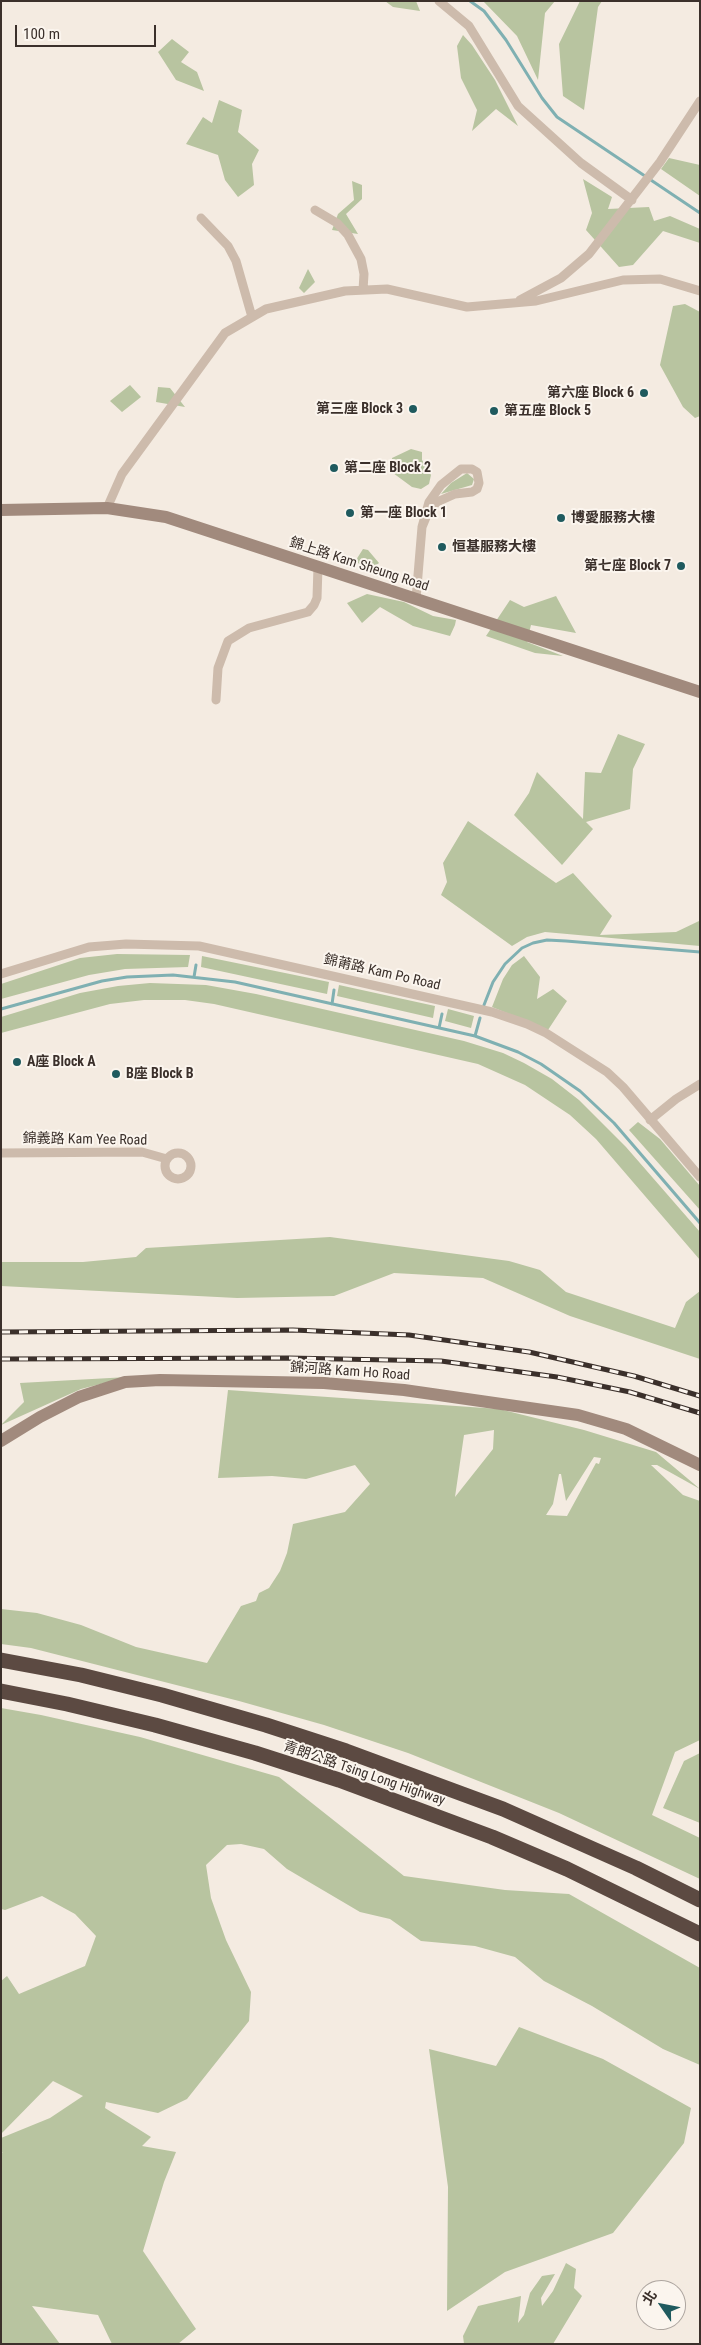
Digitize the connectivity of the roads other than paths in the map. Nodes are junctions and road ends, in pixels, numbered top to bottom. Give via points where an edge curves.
1 (439, 1) edge
2 (700, 101) edge
3 (632, 200) junction
4 (315, 210) dead end
5 (202, 218) dead end
6 (363, 290) junction
7 (700, 291) edge
8 (517, 302) junction
9 (252, 317) junction
10 (107, 508) junction
11 (1, 510) edge
12 (422, 527) junction
13 (318, 568) junction
14 (416, 599) junction
15 (700, 692) edge
16 (216, 700) dead end
17 (1, 974) edge
18 (700, 1084) edge
19 (650, 1120) junction
20 (1, 1153) edge
21 (167, 1159) dead end
22 (700, 1177) edge
23 (1, 1441) edge
24 (700, 1465) edge
25 (1, 1660) edge
26 (1, 1691) edge
27 (700, 1900) edge
28 (700, 1934) edge

1 - 3 street via 470,26 518,106 581,162
2 - 3 street
3 - 8 street via 589,254 561,278
4 - 6 street via 337,223 348,235 361,259
5 - 9 street via 228,246 236,261
6 - 8 street via 386,289 467,307
6 - 9 street via 266,309
7 - 8 street via 660,279 623,280 536,301
9 - 10 street via 225,333 122,474
10 - 11 main road, 錦上路 Kam Sheung Road
10 - 13 main road, 錦上路 Kam Sheung Road via 166,517
12 - 12 street via 429,502 441,486 462,469 477,472 477,489 437,502 429,510
12 - 14 street
13 - 14 main road, 錦上路 Kam Sheung Road
13 - 16 street via 317,598 308,612 249,628 228,641 218,668
14 - 15 main road, 錦上路 Kam Sheung Road
17 - 19 street, 錦莆路 Kam Po Road via 89,948 126,944 199,946 450,1002 508,1017 554,1037 607,1072 623,1086
18 - 19 street
19 - 22 street, 錦莆路 Kam Po Road
20 - 21 street, 錦義路 Kam Yee Road via 142,1152
23 - 24 main road, 錦河路 Kam Ho Road via 79,1397 125,1382 324,1383 413,1391 578,1414 626,1429
25 - 27 highway, 青朗公路 Tsing Long Highway via 162,1695 346,1751 503,1809
26 - 28 highway, 青朗公路 Tsing Long Highway via 155,1725 339,1780 533,1855

